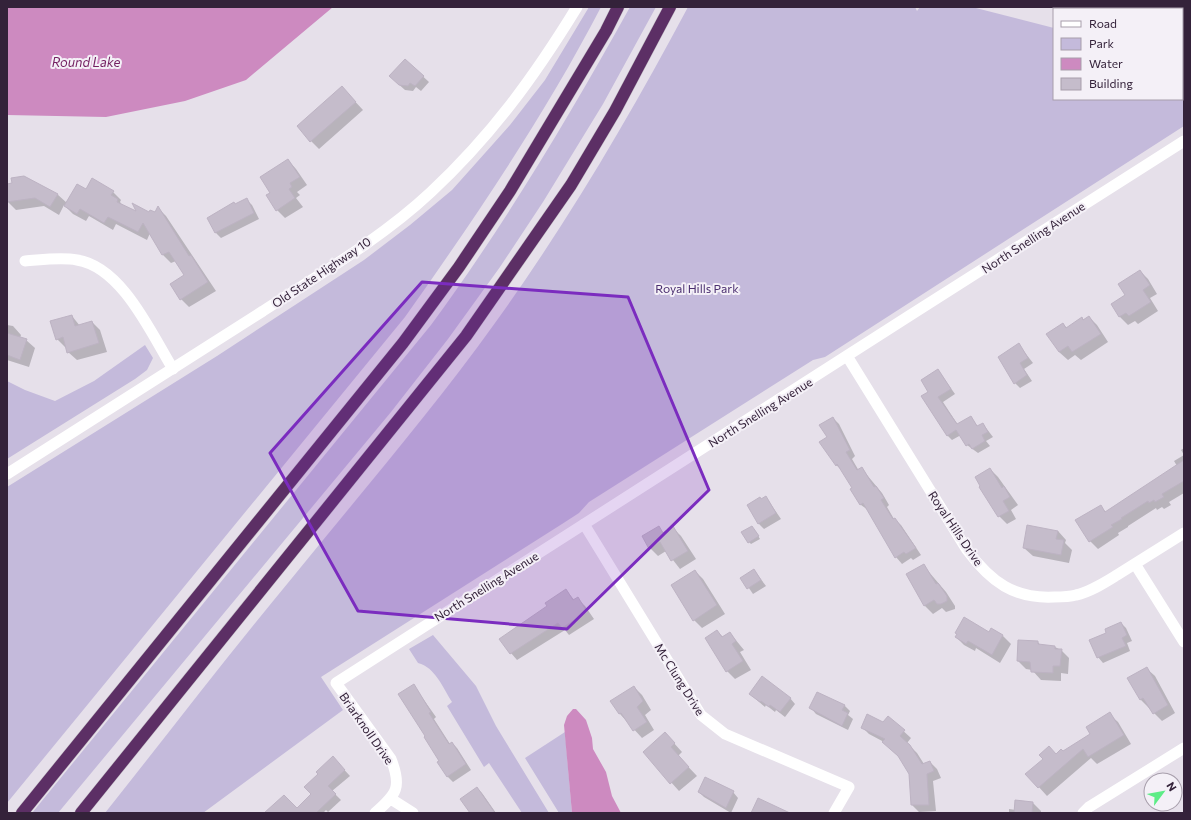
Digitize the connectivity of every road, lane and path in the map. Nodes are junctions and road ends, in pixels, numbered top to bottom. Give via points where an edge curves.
1 (577, 7) edge
2 (618, 7) edge
3 (670, 7) edge
4 (1184, 141) edge
5 (25, 261) dead end
6 (847, 356) junction
7 (173, 369) junction
8 (7, 474) edge
9 (584, 524) junction
10 (1184, 533) edge
11 (1135, 564) junction
12 (1184, 642) edge
13 (336, 683) joint
14 (1184, 748) edge
15 (391, 799) junction
16 (22, 813) edge
17 (81, 813) edge
18 (375, 813) edge
19 (413, 813) edge
20 (834, 813) edge
21 (1083, 813) edge

1 - 7 street, Old State Highway 10 via 537,72 467,156 430,192 392,224 333,266
2 - 16 highway via 510,191 445,286 398,349
3 - 17 highway via 615,111 571,185 466,336
4 - 6 street, North Snelling Avenue
5 - 7 street via 78,260 106,272 125,290
6 - 9 street, North Snelling Avenue
6 - 11 street, Royal Hills Drive via 967,550 1000,584 1026,596 1075,596
7 - 8 street, Old State Highway 10
9 - 13 street, North Snelling Avenue
9 - 20 street, Mc Clung Drive via 701,715 725,734 849,787
10 - 11 street, Royal Hills Drive
11 - 12 street
13 - 15 street, Briarknoll Drive via 391,759 397,774 397,788
14 - 21 street
15 - 18 street
15 - 19 street

